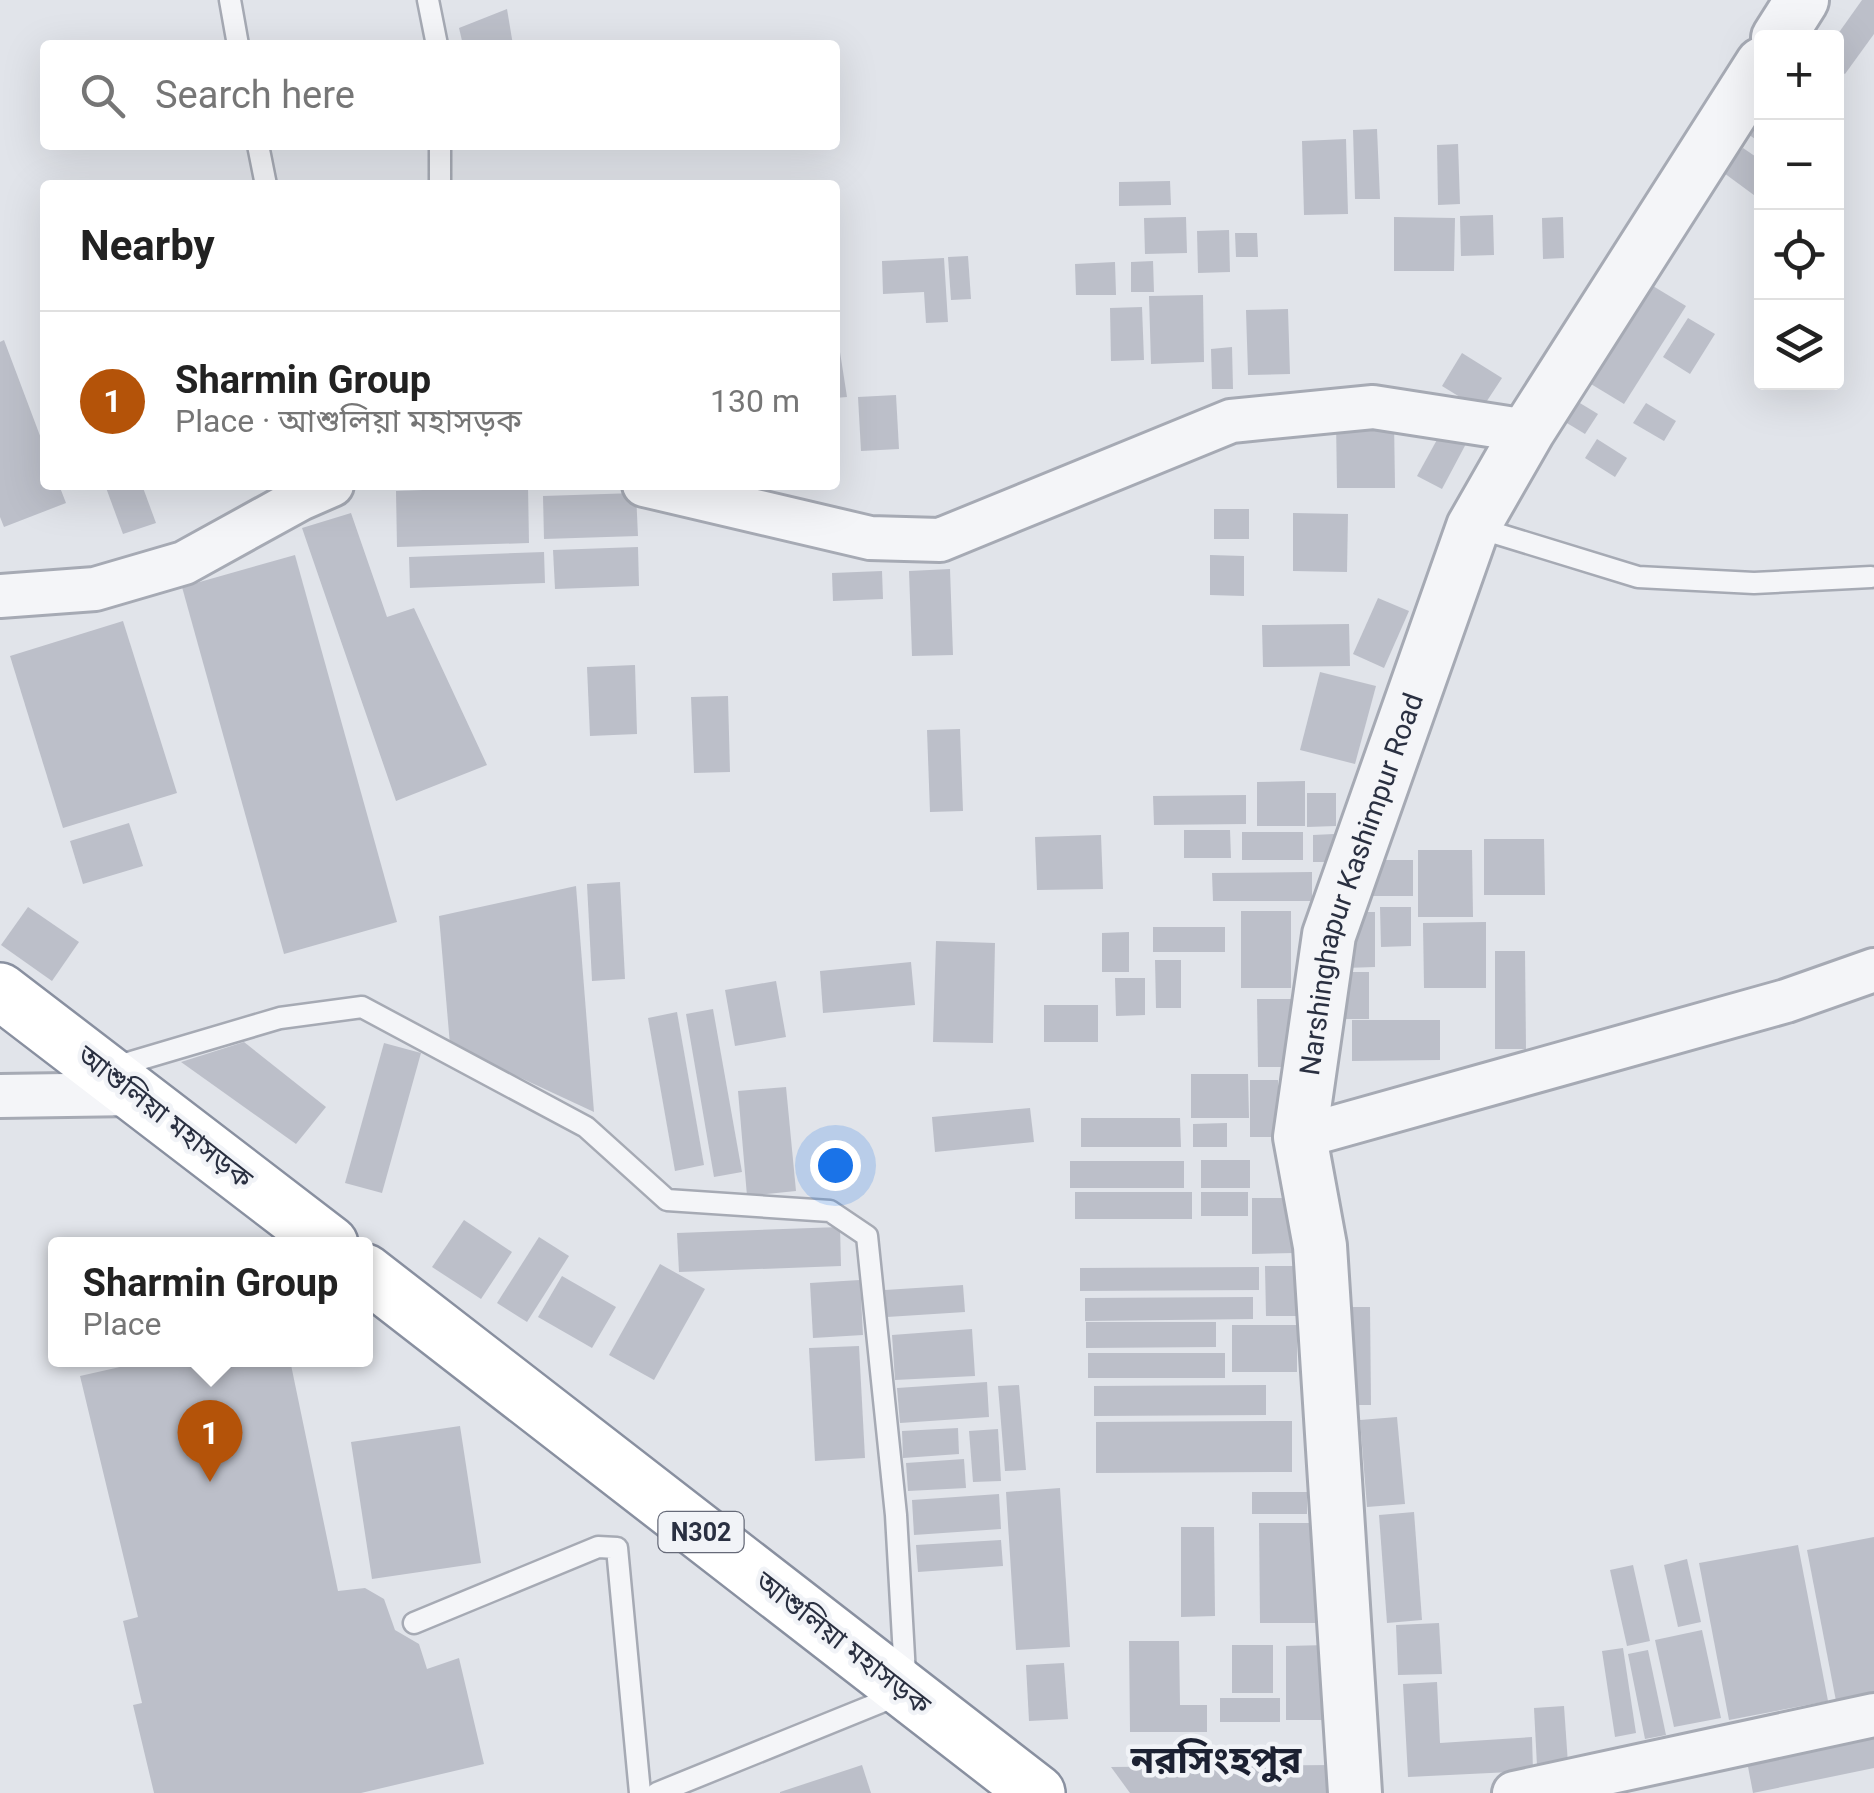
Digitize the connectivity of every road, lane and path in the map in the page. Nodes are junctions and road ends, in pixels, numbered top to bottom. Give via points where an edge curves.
1 (230, 0) edge
2 (428, 0) edge
3 (1802, 0) edge
4 (1783, 30) edge
5 (237, 40) edge
6 (436, 40) edge
7 (1754, 77) edge
8 (259, 150) edge
9 (440, 150) edge
10 (265, 180) edge
11 (440, 180) edge
12 (1528, 431) junction
13 (321, 490) edge
14 (665, 490) edge
15 (1473, 527) junction
16 (1871, 577) dead end
17 (0, 596) edge
18 (1874, 970) edge
19 (0, 991) edge
20 (120, 1082) junction
21 (0, 1096) edge
22 (1300, 1136) junction
23 (321, 1237) edge
24 (373, 1278) edge
25 (414, 1623) dead end
26 (906, 1692) junction
27 (1874, 1715) edge
28 (640, 1793) edge
29 (656, 1793) edge
30 (1037, 1793) edge
31 (1355, 1793) edge
32 (1514, 1793) edge

1 - 5 lane
2 - 6 lane
3 - 4 street
7 - 12 street, Narshinghapur Kashimpur Road
8 - 10 lane
9 - 11 lane
12 - 14 street via 1373,407 1231,421 940,540 870,538
12 - 15 street, Narshinghapur Kashimpur Road
13 - 17 street via 184,562 95,589
15 - 16 lane via 1638,577 1754,583
15 - 22 street, Narshinghapur Kashimpur Road via 1330,935
18 - 22 street
19 - 20 highway, আশুলিয়া মহাসড়ক
20 - 21 street
20 - 23 highway, আশুলিয়া মহাসড়ক
20 - 26 lane via 280,1018 362,1007 586,1127 667,1200 830,1211 867,1236 896,1515
22 - 31 street, Narshinghapur Kashimpur Road via 1320,1246
24 - 26 highway, আশুলিয়া মহাসড়ক / N302
25 - 28 lane via 598,1547 616,1548
26 - 29 lane
26 - 30 highway, আশুলিয়া মহাসড়ক / N302
27 - 32 street

